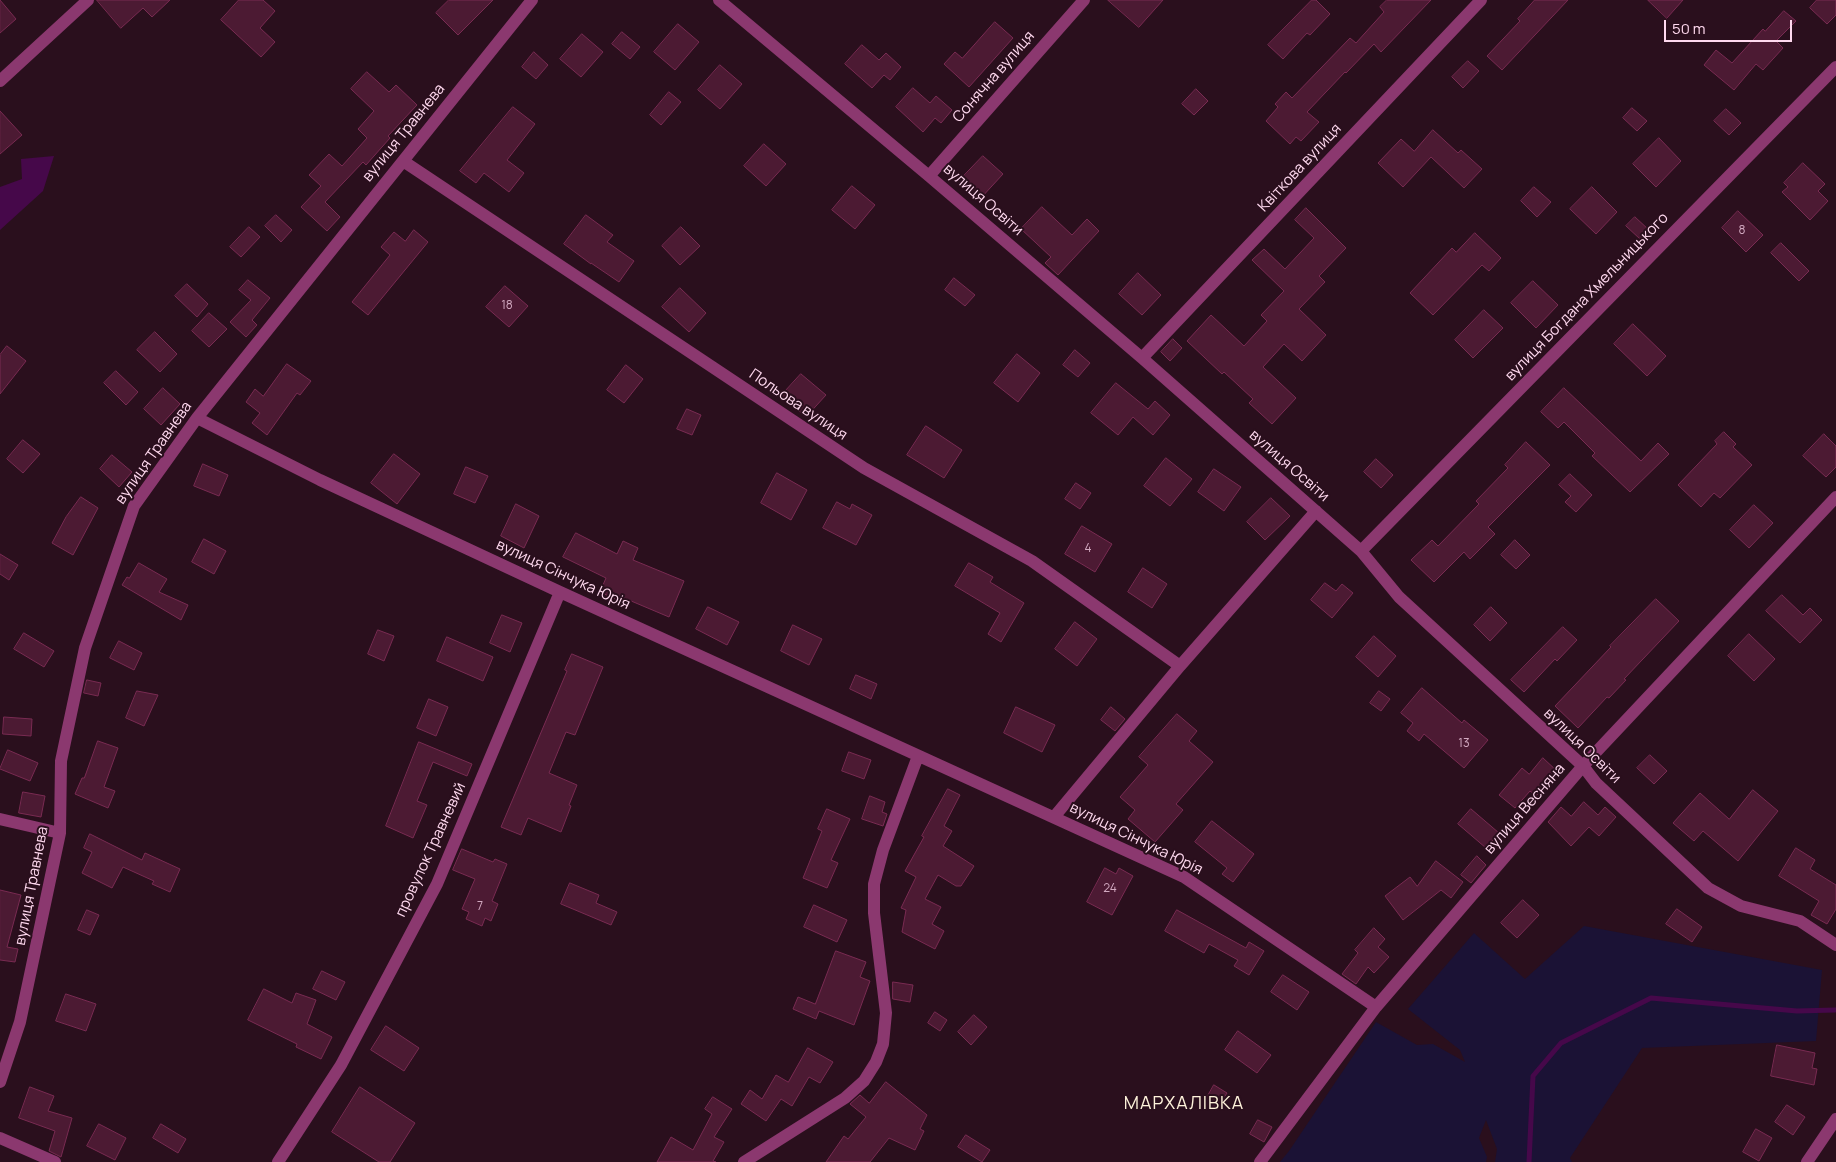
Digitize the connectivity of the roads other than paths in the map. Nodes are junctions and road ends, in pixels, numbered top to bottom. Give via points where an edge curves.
1 (88, 0) edge
2 (532, 0) edge
3 (719, 0) edge
4 (1084, 0) edge
5 (1481, 0) edge
6 (1836, 67) edge
7 (0, 81) edge
8 (403, 161) junction
9 (929, 176) junction
10 (1142, 358) junction
11 (197, 418) junction
12 (1836, 497) edge
13 (1316, 512) junction
14 (1362, 551) junction
15 (560, 592) junction
16 (1180, 666) junction
17 (918, 756) junction
18 (1583, 766) junction
19 (1054, 816) junction
20 (0, 819) edge
21 (60, 833) junction
22 (1836, 944) edge
23 (1376, 1007) junction
24 (0, 1082) edge
25 (1836, 1119) edge
26 (0, 1138) edge
27 (750, 1161) edge
28 (55, 1162) edge
29 (278, 1162) edge
30 (1260, 1162) edge
31 (1807, 1162) edge

1 - 7 street
2 - 8 street, вулиця Травнева
3 - 9 street, вулиця Освіти
4 - 9 street, Сонячна вулиця
5 - 10 street, Квіткова вулиця
6 - 14 street, вулиця Богдана Хмельницького
8 - 11 street, вулиця Травнева
8 - 16 street, Польова вулиця via 864,468 1032,561
9 - 10 street, вулиця Освіти
10 - 13 street, вулиця Освіти
11 - 15 street, вулиця Сінчука Юрія via 320,480
11 - 21 street, вулиця Травнева via 134,506 105,586 85,648 62,761
12 - 18 street, вулиця Весняна
13 - 14 street, вулиця Освіти
13 - 16 street
14 - 18 street, вулиця Освіти via 1399,597
15 - 17 street, вулиця Сінчука Юрія
15 - 29 street, провулок Травневий via 437,884 341,1065
16 - 19 street
17 - 19 street, вулиця Сінчука Юрія
17 - 27 street via 883,850 874,884 874,913 886,1013 883,1044 876,1062 864,1081 845,1098
18 - 22 street, вулиця Освіти via 1596,783 1708,888 1741,906 1800,921
18 - 23 street, вулиця Весняна
19 - 23 street, вулиця Сінчука Юрія via 1184,877
20 - 21 street
21 - 24 street, вулиця Травнева via 20,1022
23 - 30 street, вулиця Весняна
25 - 31 street
26 - 28 street

